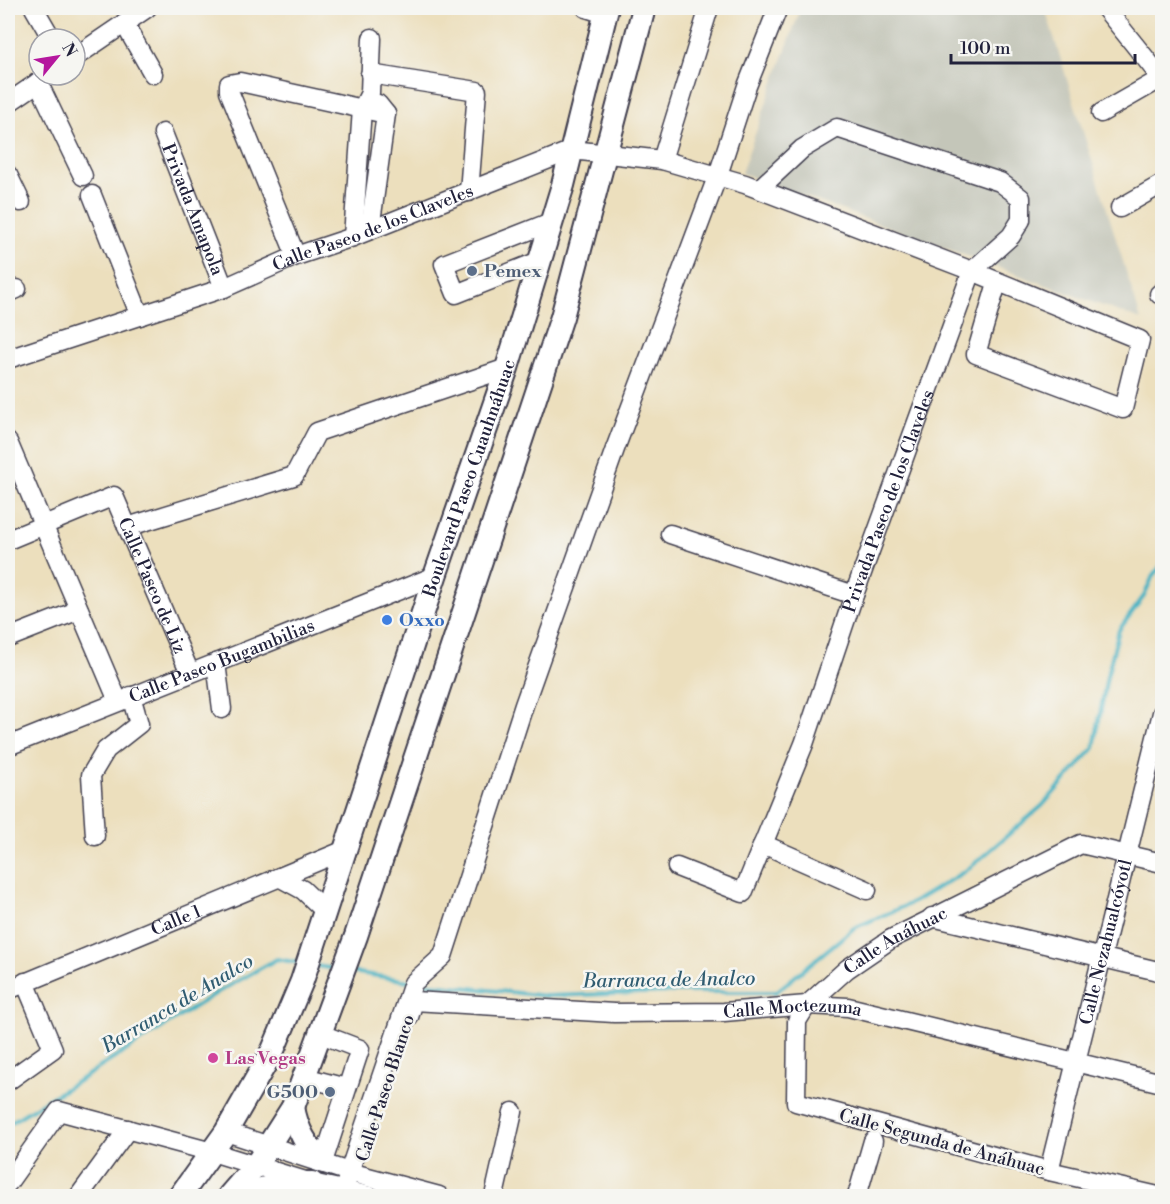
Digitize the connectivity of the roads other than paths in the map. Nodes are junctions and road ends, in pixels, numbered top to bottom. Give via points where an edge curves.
1 (34, 8) edge
2 (147, 8) edge
3 (644, 8) edge
4 (709, 8) edge
5 (778, 8) edge
6 (1106, 8) edge
7 (599, 10) edge
8 (127, 16) edge
9 (45, 27) edge
10 (372, 38) dead end
11 (87, 48) edge
12 (153, 74) dead end
13 (370, 74) junction
14 (1162, 78) edge
15 (32, 87) edge
16 (47, 87) edge
17 (366, 101) junction
18 (8, 103) edge
19 (1101, 113) dead end
20 (163, 133) dead end
21 (572, 150) junction
22 (606, 153) junction
23 (662, 160) junction
24 (8, 176) edge
25 (83, 176) dead end
26 (717, 176) junction
27 (563, 184) junction
28 (1162, 184) edge
29 (752, 186) junction
30 (469, 192) junction
31 (92, 195) dead end
32 (21, 202) dead end
33 (1120, 208) dead end
34 (551, 222) junction
35 (586, 228) junction
36 (370, 229) junction
37 (353, 237) junction
38 (296, 256) junction
39 (539, 261) junction
40 (972, 271) junction
41 (997, 283) junction
42 (224, 288) junction
43 (140, 316) junction
44 (8, 359) edge
45 (507, 368) junction
46 (8, 446) edge
47 (43, 526) junction
48 (127, 527) junction
49 (670, 534) dead end
50 (8, 540) edge
51 (435, 576) junction
52 (854, 595) junction
53 (79, 610) junction
54 (8, 638) edge
55 (216, 663) junction
56 (190, 673) junction
57 (124, 699) junction
58 (227, 702) dead end
59 (1162, 713) edge
60 (8, 746) edge
61 (1158, 753) edge
62 (95, 836) dead end
63 (763, 844) junction
64 (345, 850) junction
65 (1128, 854) junction
66 (1162, 863) edge
67 (677, 867) dead end
68 (279, 877) junction
69 (867, 890) dead end
70 (323, 916) junction
71 (932, 917) junction
72 (1102, 957) junction
73 (1162, 972) edge
74 (25, 982) junction
75 (8, 990) edge
76 (414, 1001) joint
77 (807, 1005) junction
78 (321, 1034) junction
79 (1076, 1062) junction
80 (304, 1077) junction
81 (8, 1081) edge
82 (1162, 1083) edge
83 (346, 1088) junction
84 (796, 1102) joint
85 (293, 1107) junction
86 (513, 1112) dead end
87 (128, 1129) junction
88 (226, 1132) junction
89 (873, 1141) dead end
90 (270, 1145) junction
91 (212, 1152) junction
92 (323, 1162) junction
93 (256, 1165) junction
94 (1049, 1171) junction
95 (8, 1183) edge
96 (312, 1183) junction
97 (348, 1183) edge
98 (79, 1197) edge
99 (180, 1197) edge
100 (229, 1197) edge
101 (244, 1197) edge
102 (370, 1197) edge
103 (439, 1197) edge
104 (494, 1197) edge
105 (857, 1197) edge
106 (1158, 1197) edge

1 - 9 street
2 - 8 street
3 - 22 main road, Boulevard Paseo Cuauhnáhuac
4 - 23 street
5 - 26 street
6 - 14 street
7 - 21 main road, Boulevard Paseo Cuauhnáhuac
8 - 11 street
8 - 12 street
10 - 13 street
13 - 17 street
13 - 30 street via 477,91
14 - 19 street
15 - 18 street
16 - 25 street
17 - 36 street via 386,114
17 - 37 street
17 - 38 street via 240,82 229,84
20 - 42 street, Privada Amapola
21 - 22 street, Calle Paseo de los Claveles
21 - 27 main road, Boulevard Paseo Cuauhnáhuac
21 - 30 street, Calle Paseo de los Claveles
22 - 23 street, Calle Paseo de los Claveles
22 - 35 main road, Boulevard Paseo Cuauhnáhuac
23 - 26 street, Calle Paseo de los Claveles
24 - 32 street
26 - 29 street, Calle Paseo de los Claveles
26 - 97 street via 524,705 443,956 413,982
27 - 34 main road, Boulevard Paseo Cuauhnáhuac
27 - 35 main road via 580,192 584,199
28 - 33 street
29 - 40 street
29 - 40 street via 837,128 1000,182 1021,198 1021,220 1011,236
30 - 36 street, Calle Paseo de los Claveles
31 - 43 street
34 - 39 main road, Boulevard Paseo Cuauhnáhuac
34 - 39 street via 444,264 456,294
35 - 78 main road, Boulevard Paseo Cuauhnáhuac via 562,317
36 - 37 street, Calle Paseo de los Claveles
37 - 38 street, Calle Paseo de los Claveles
38 - 42 street, Calle Paseo de los Claveles
39 - 45 main road, Boulevard Paseo Cuauhnáhuac
40 - 41 street
40 - 52 street, Privada Paseo de los Claveles
41 - 41 street via 1140,340 1123,409 976,354
42 - 43 street, Calle Paseo de los Claveles
43 - 44 street, Calle Paseo de los Claveles
45 - 48 street via 317,432 294,476
45 - 51 main road, Boulevard Paseo Cuauhnáhuac
46 - 47 street
47 - 48 street, Calle Paseo de Liz via 114,496
47 - 50 street
47 - 53 street
48 - 56 street, Calle Paseo de Liz
49 - 52 street
51 - 55 street, Calle Paseo Bugambilias
51 - 64 main road, Boulevard Paseo Cuauhnáhuac
52 - 63 street, Privada Paseo de los Claveles via 804,744
53 - 54 street
53 - 57 street
55 - 56 street, Calle Paseo Bugambilias
55 - 58 street
56 - 57 street, Calle Paseo Bugambilias
57 - 60 street, Calle Paseo Bugambilias
57 - 62 street via 139,724 106,750 91,775
59 - 61 street, Calle Nezahualcóyotl
61 - 65 street, Calle Nezahualcóyotl
63 - 67 street, Privada Paseo de los Claveles via 743,893
63 - 69 street
64 - 68 street, Calle 1
64 - 70 main road, Boulevard Paseo Cuauhnáhuac
65 - 66 street
65 - 71 street, Calle Anáhuac via 1081,844
65 - 72 street, Calle Nezahualcóyotl
68 - 70 street via 303,890
68 - 74 street, Calle 1
70 - 88 main road, Boulevard Paseo Cuauhnáhuac via 302,981 273,1050
71 - 72 street
71 - 77 street, Calle Anáhuac via 847,969
72 - 73 street
72 - 79 street, Calle Nezahualcóyotl
74 - 75 street, Calle 1
74 - 81 street via 53,1049
76 - 77 street, Calle Moctezuma via 614,1013 723,1012
76 - 97 street, Calle Paseo Blanco
77 - 79 street, Calle Moctezuma via 848,1007
77 - 84 street, Calle Anáhuac via 797,1021
78 - 80 main road, Boulevard Paseo Cuauhnáhuac
78 - 83 street via 360,1049
79 - 82 street, Calle Moctezuma
79 - 94 street, Calle Nezahualcóyotl
80 - 83 street
80 - 85 main road, Boulevard Paseo Cuauhnáhuac
83 - 92 street
84 - 94 street, Calle Segunda de Anáhuac
85 - 90 main road, Boulevard Paseo Cuauhnáhuac
85 - 92 main road via 302,1138
86 - 104 street
87 - 91 street
87 - 95 street via 58,1111
87 - 98 street
88 - 90 street
88 - 91 main road, Boulevard Paseo Cuauhnáhuac
89 - 105 street
90 - 92 street
90 - 93 main road, Boulevard Paseo Cuauhnáhuac
91 - 93 street
91 - 99 main road, Boulevard Paseo Cuauhnáhuac
92 - 97 street
93 - 96 street
93 - 100 main road, Boulevard Paseo Cuauhnáhuac
94 - 106 street, Calle Segunda de Anáhuac
96 - 97 street
96 - 101 main road via 283,1183
97 - 102 street
97 - 103 street

